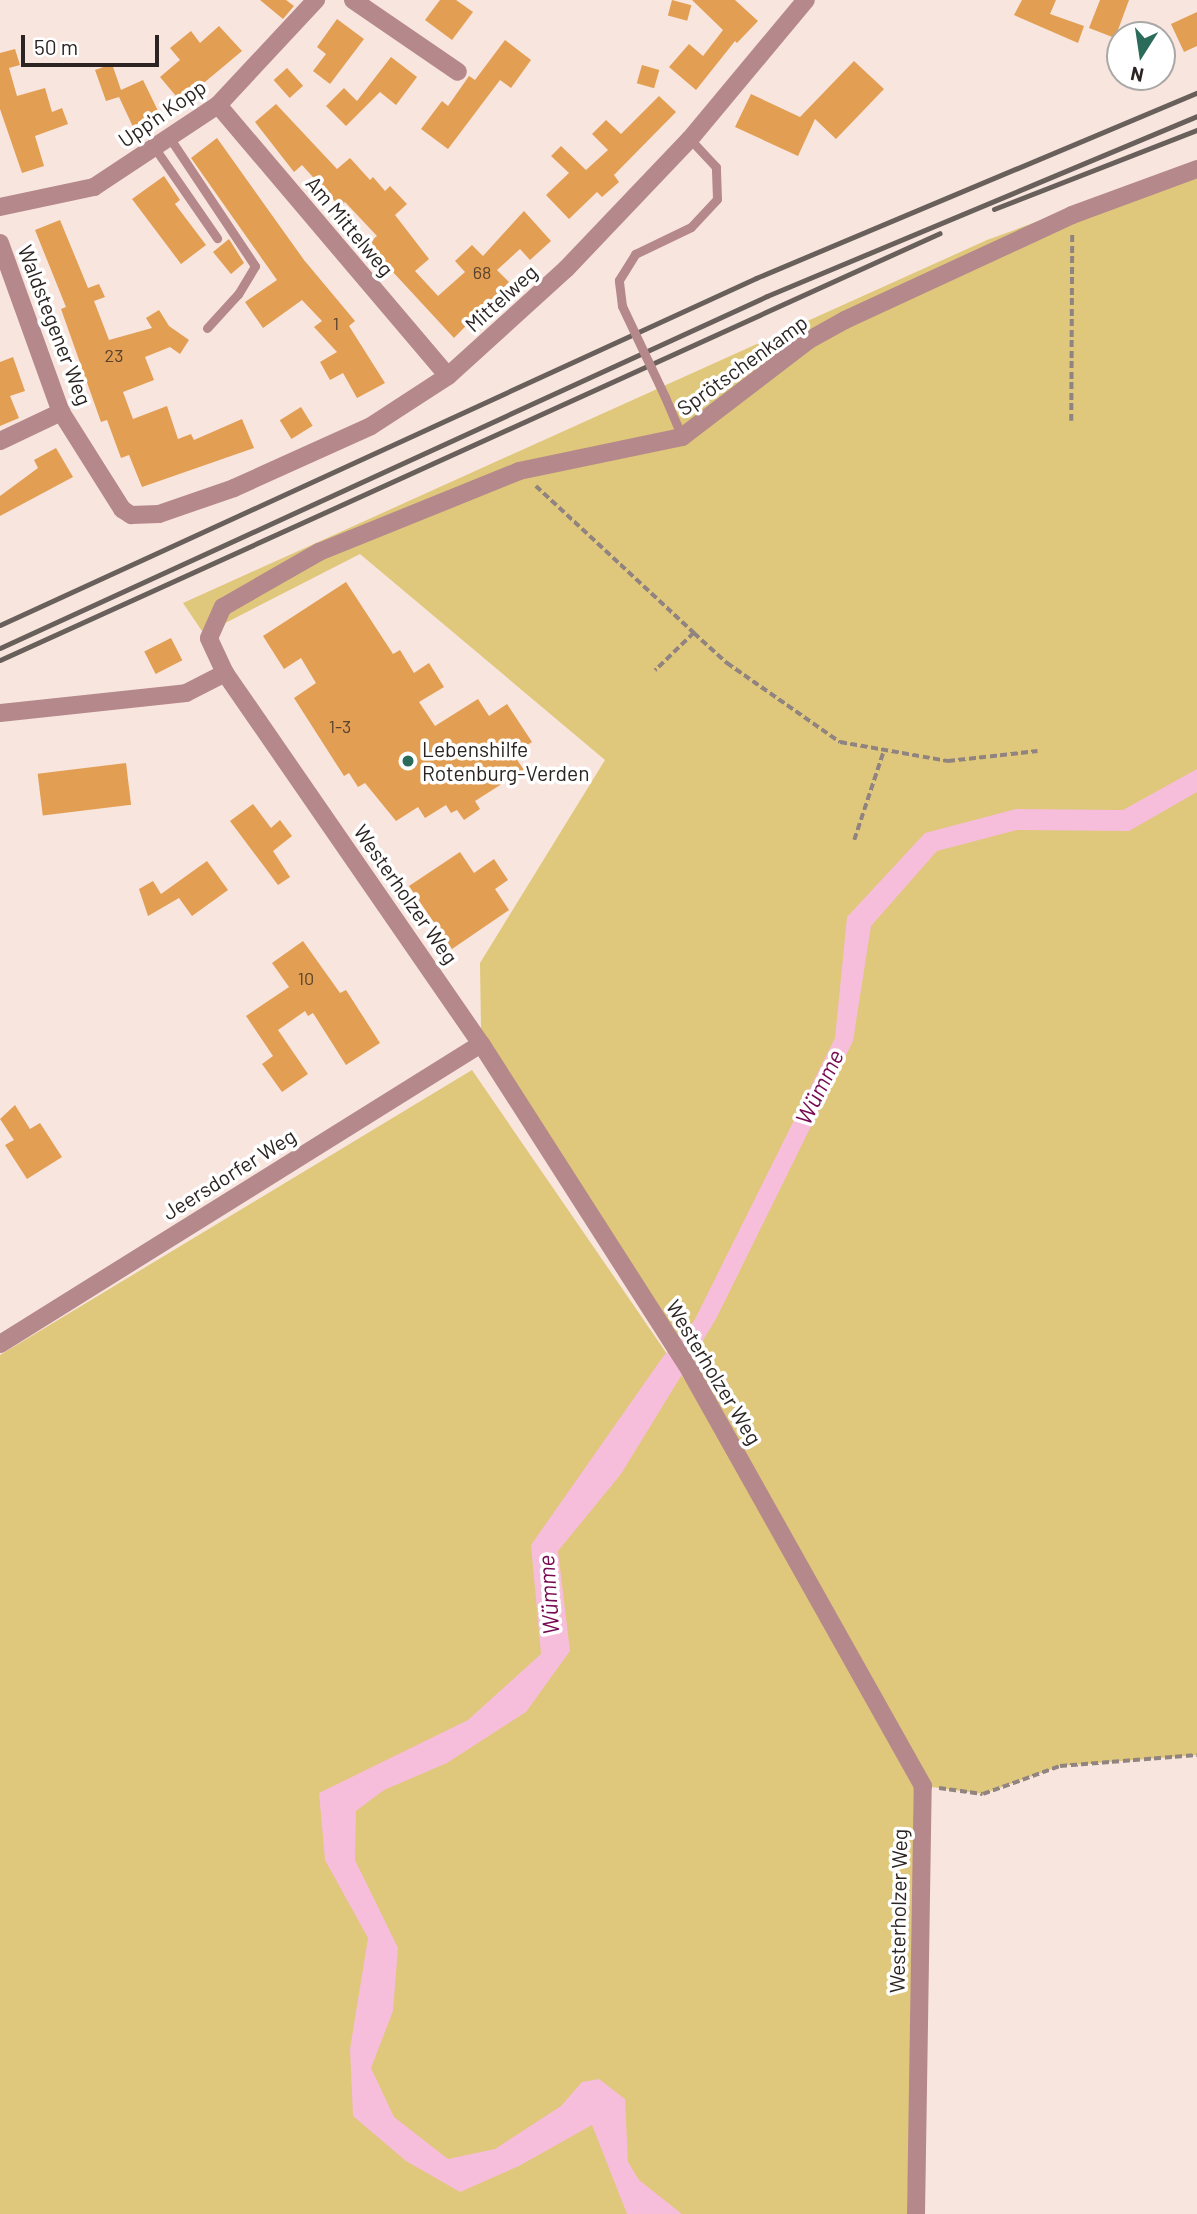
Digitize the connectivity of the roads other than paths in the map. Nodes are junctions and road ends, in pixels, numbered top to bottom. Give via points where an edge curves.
1 (316, 0) edge
2 (353, 0) edge
3 (806, 0) edge
4 (458, 72) dead end
5 (218, 105) junction
6 (690, 139) junction
7 (162, 142) junction
8 (1197, 169) edge
9 (0, 207) edge
10 (217, 238) dead end
11 (0, 243) edge
12 (207, 328) dead end
13 (447, 376) junction
14 (61, 412) junction
15 (681, 437) junction
16 (0, 441) edge
17 (145, 517) joint
18 (209, 638) joint
19 (225, 673) junction
20 (0, 713) edge
21 (481, 1044) junction
22 (0, 1344) edge
23 (916, 2214) edge

1 - 5 street, Upp'n Kopp
2 - 4 street
3 - 6 street, Mittelweg
5 - 7 street, Upp'n Kopp
5 - 13 street, Am Mittelweg
6 - 13 street, Mittelweg via 566,269
6 - 15 lane, bridge via 716,167 717,199 691,228 635,254 619,280 622,306
7 - 9 street, Upp'n Kopp via 94,187
7 - 10 lane
7 - 12 lane via 255,266 238,294
8 - 15 street, Sprötschenkamp via 1072,215 809,340
11 - 14 street, Waldstegener Weg
13 - 17 street, Mittelweg via 371,426 282,468
14 - 16 street
14 - 17 street, Waldstegener Weg via 116,500 131,515
15 - 18 street, Sprötschenkamp via 519,471 319,552 223,607
18 - 19 street, Westerholzer Weg
19 - 20 street via 186,693
19 - 21 street, Westerholzer Weg
21 - 22 street, Jeersdorfer Weg
21 - 23 street, Westerholzer Weg via 691,1373 923,1786

